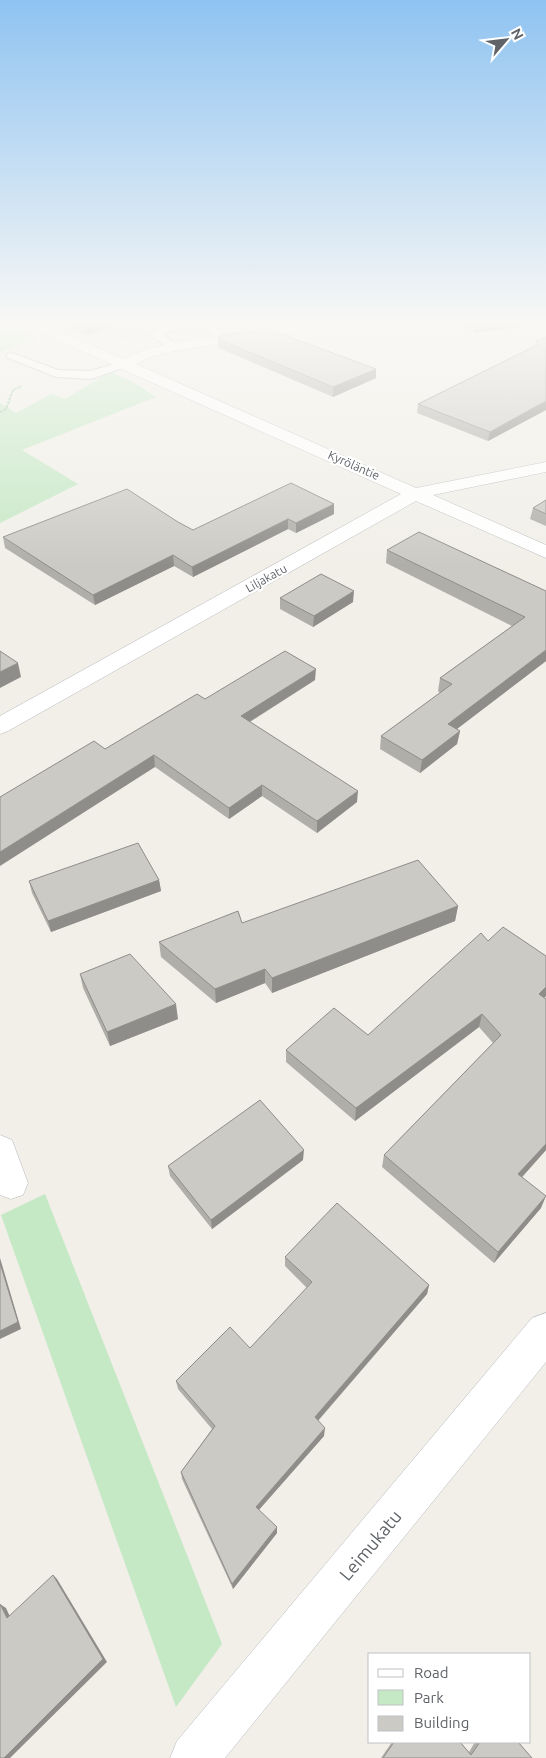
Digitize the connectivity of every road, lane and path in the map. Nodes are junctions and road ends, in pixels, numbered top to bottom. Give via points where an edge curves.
1 (210, 402) edge
2 (546, 467) edge
3 (416, 493) junction
4 (546, 552) edge
5 (0, 726) edge
6 (0, 1150) edge
7 (11, 1183) dead end
8 (546, 1332) edge
9 (194, 1758) edge

1 - 3 street, Kyröläntie
2 - 3 street, Liljakatu
3 - 4 street, Kyröläntie
3 - 5 street, Liljakatu
6 - 7 street
8 - 9 street, Leimukatu

